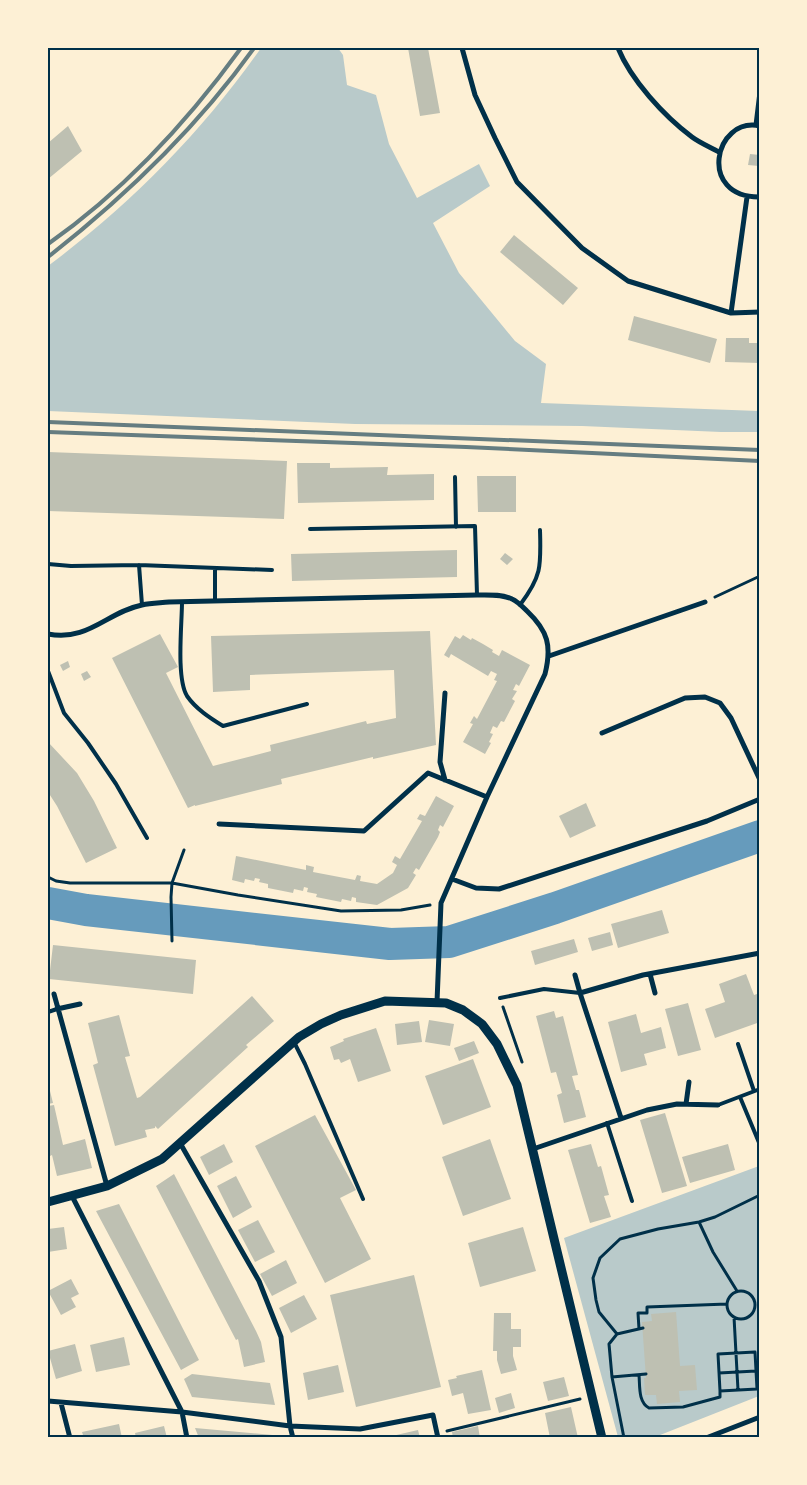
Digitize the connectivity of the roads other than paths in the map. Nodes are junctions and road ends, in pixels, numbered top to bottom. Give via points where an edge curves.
1 (462, 48) edge
2 (618, 48) edge
3 (760, 92) edge
4 (758, 125) edge
5 (719, 152) junction
6 (747, 197) junction
7 (760, 197) edge
8 (760, 312) edge
9 (731, 313) junction
10 (454, 477) dead end
11 (456, 527) junction
12 (310, 529) dead end
13 (540, 530) dead end
14 (48, 564) edge
15 (139, 565) junction
16 (215, 568) junction
17 (272, 570) dead end
18 (477, 595) junction
19 (215, 601) junction
20 (182, 602) junction
21 (705, 602) road end
22 (142, 605) junction
23 (520, 605) junction
24 (48, 634) edge
25 (549, 656) junction
26 (48, 671) edge
27 (445, 693) dead end
28 (307, 704) dead end
29 (602, 733) dead end
30 (445, 780) junction
31 (760, 780) edge
32 (487, 797) junction
33 (760, 799) edge
34 (219, 824) dead end
35 (147, 838) dead end
36 (452, 879) junction
37 (760, 953) edge
38 (650, 974) junction
39 (575, 975) dead end
40 (655, 993) dead end
41 (54, 994) dead end
42 (580, 994) junction
43 (500, 998) road end
44 (437, 1002) junction
45 (80, 1004) dead end
46 (57, 1010) junction
47 (48, 1012) edge
48 (294, 1042) junction
49 (738, 1044) dead end
50 (689, 1082) dead end
51 (760, 1088) edge
52 (754, 1091) junction
53 (740, 1096) junction
54 (686, 1104) junction
55 (718, 1105) joint
56 (621, 1118) junction
57 (607, 1123) junction
58 (180, 1143) junction
59 (760, 1145) edge
60 (533, 1149) junction
61 (107, 1186) junction
62 (72, 1196) junction
63 (363, 1199) dead end
64 (632, 1201) dead end
65 (48, 1202) edge
66 (48, 1401) edge
67 (61, 1403) junction
68 (182, 1412) junction
69 (760, 1417) edge
70 (290, 1426) junction
71 (437, 1435) edge
72 (70, 1438) edge
73 (187, 1438) edge
74 (293, 1438) edge
75 (602, 1438) edge
76 (706, 1438) edge

1 - 9 street via 475,95 517,182 582,248 628,281
2 - 5 street via 624,64 652,100 692,137
3 - 4 street
4 - 5 street via 734,131
5 - 6 street via 719,171 725,183 735,193
6 - 7 street
6 - 9 street
8 - 9 street
10 - 11 lane
11 - 12 lane
11 - 18 lane via 475,526
13 - 23 lane via 539,572 533,588
14 - 15 lane
15 - 16 lane
15 - 22 lane
16 - 17 lane
16 - 19 lane
18 - 19 street
18 - 23 street via 496,595 513,599
19 - 20 street
20 - 22 street
20 - 28 lane via 180,671 186,695 205,715 223,726
21 - 25 street
22 - 24 street via 78,633
23 - 25 street via 536,620 547,638
25 - 32 street via 546,674
26 - 35 lane via 64,713 110,776
27 - 30 street via 440,762
29 - 31 street via 685,698 705,697 720,703 731,718
30 - 32 street
30 - 34 street via 428,773 364,831
32 - 36 street
33 - 36 street via 707,821 499,889 476,888
36 - 44 street via 440,903
37 - 38 street
38 - 40 street
38 - 42 street
39 - 42 street
41 - 46 street
42 - 43 lane via 544,988
42 - 56 street
44 - 48 street via 385,1001 321,1024
44 - 60 street via 463,1010 482,1024 497,1044 516,1085
45 - 46 street
46 - 47 lane
46 - 61 street
48 - 58 street
48 - 63 lane
49 - 52 lane
50 - 54 street
51 - 52 lane
52 - 53 lane
53 - 55 lane
53 - 59 lane
54 - 55 street
54 - 56 street
56 - 57 street
57 - 60 street
57 - 64 lane
58 - 61 street via 162,1159
58 - 70 street via 259,1281 281,1337
60 - 75 street
61 - 62 street
62 - 65 street
62 - 68 street
66 - 67 street
67 - 68 street
67 - 72 street
68 - 70 street
68 - 73 street
69 - 76 street
70 - 71 street via 360,1429 433,1415
70 - 74 street

